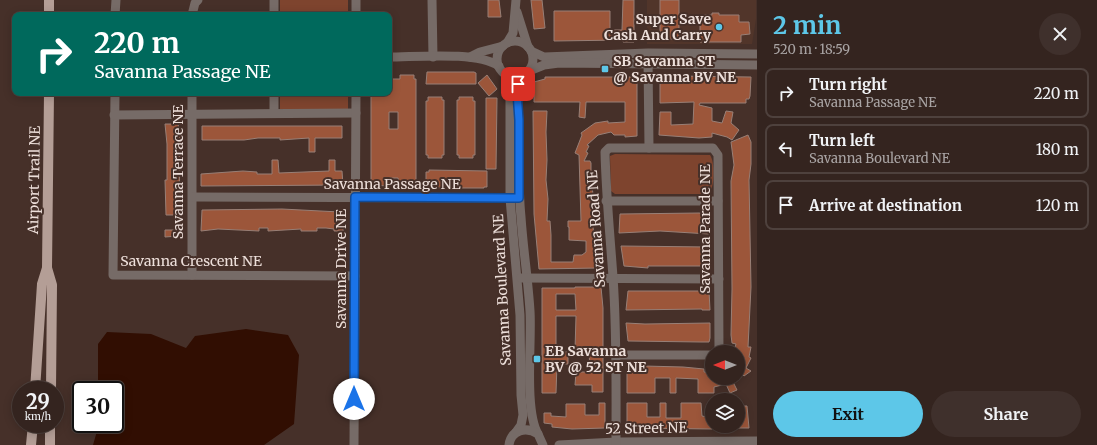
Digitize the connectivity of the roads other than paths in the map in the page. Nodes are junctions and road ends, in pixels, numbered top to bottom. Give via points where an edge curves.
1 (49, 0) edge
2 (116, 0) edge
3 (198, 0) edge
4 (274, 0) edge
5 (356, 0) edge
6 (432, 0) edge
7 (516, 0) edge
8 (516, 10) junction
9 (49, 12) edge
10 (115, 12) edge
11 (193, 12) edge
12 (274, 12) edge
13 (356, 12) edge
14 (505, 45) junction
15 (530, 49) junction
16 (648, 53) junction
17 (757, 54) edge
18 (392, 57) edge
19 (433, 57) junction
20 (470, 57) junction
21 (648, 64) junction
22 (757, 65) edge
23 (502, 70) junction
24 (526, 73) junction
25 (49, 96) edge
26 (114, 96) edge
27 (192, 96) edge
28 (274, 96) edge
29 (356, 96) edge
30 (192, 113) junction
31 (274, 113) junction
32 (356, 113) junction
33 (114, 115) junction
34 (649, 148) junction
35 (193, 197) junction
36 (355, 197) junction
37 (515, 198) junction
38 (606, 201) junction
39 (718, 201) junction
40 (47, 268) junction
41 (192, 275) junction
42 (355, 276) junction
43 (613, 277) junction
44 (527, 278) junction
45 (518, 279) junction
46 (719, 279) junction
47 (719, 345) edge
48 (616, 356) junction
49 (705, 356) edge
50 (36, 381) edge
51 (51, 381) edge
52 (757, 431) edge
53 (516, 432) junction
54 (32, 433) edge
55 (50, 433) edge
56 (541, 440) edge
57 (757, 440) edge
58 (741, 441) junction
59 (616, 443) edge
60 (31, 445) edge
61 (50, 445) edge
62 (354, 445) edge
63 (508, 445) edge
64 (554, 445) edge
65 (560, 445) edge

1 - 9 main road
2 - 10 street
3 - 11 street
4 - 12 street
5 - 13 street
6 - 19 street
7 - 8 street
8 - 14 street via 513,33
8 - 15 street
14 - 15 street via 518,42
14 - 20 street
14 - 23 street via 498,58
15 - 16 street via 544,57
15 - 24 street via 533,62
16 - 17 street
16 - 21 street
18 - 19 street
19 - 20 street
20 - 23 street via 486,60
21 - 22 street
21 - 24 street via 559,63 544,65
21 - 34 street
23 - 24 street via 513,77
23 - 37 street, Savanna Boulevard NE via 511,108
24 - 37 street, Savanna Boulevard NE via 518,84 517,92 519,120
25 - 40 main road, Airport Trail NE
26 - 33 street, Savanna Crescent NE
27 - 30 street, Savanna Terrace NE
28 - 31 street
29 - 32 street, Savanna Drive NE
30 - 31 street
30 - 33 street
30 - 35 street, Savanna Terrace NE
31 - 32 street
32 - 36 street, Savanna Drive NE
33 - 41 street, Savanna Crescent NE via 113,275
34 - 38 street, Savanna Road NE via 609,148 605,152
34 - 39 street, Savanna Parade NE via 714,148 718,155
35 - 36 street, Savanna Passage NE
35 - 41 street, Savanna Terrace NE
36 - 37 street, Savanna Passage NE
36 - 42 street, Savanna Drive NE
37 - 44 street, Savanna Boulevard NE
37 - 45 street, Savanna Boulevard NE
38 - 39 street
38 - 43 street, Savanna Road NE
39 - 46 street, Savanna Parade NE
40 - 50 main road, Airport Trail NE via 42,284
40 - 51 main road, Airport Trail NE via 52,285
41 - 42 street, Savanna Crescent NE
42 - 62 street, Savanna Drive NE
43 - 44 street
43 - 46 street
43 - 48 street, Savanna Road NE
44 - 45 street
44 - 56 street, Savanna Boulevard NE via 531,404 533,426
45 - 53 street, Savanna Boulevard NE via 523,415
46 - 47 street, Savanna Parade NE
48 - 49 street
48 - 59 street, Savanna Road NE
52 - 58 street via 754,436
53 - 56 street via 525,429
53 - 63 street, Savanna Boulevard NE
54 - 60 main road
55 - 61 main road
56 - 64 street
57 - 58 street, 52 Street NE
58 - 59 street, 52 Street NE
59 - 65 street, 52 Street NE

